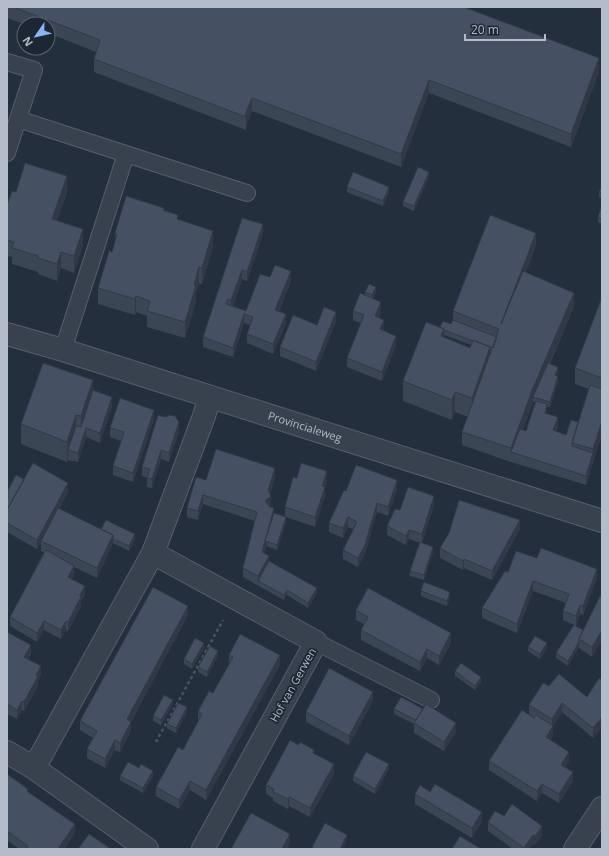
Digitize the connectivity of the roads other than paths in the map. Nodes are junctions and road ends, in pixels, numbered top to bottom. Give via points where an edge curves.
1 (7, 62) edge
2 (18, 118) junction
3 (7, 153) edge
4 (126, 154) junction
5 (247, 193) dead end
6 (7, 334) edge
7 (63, 350) junction
8 (210, 397) junction
9 (602, 521) edge
10 (153, 553) junction
11 (316, 642) junction
12 (431, 700) dead end
13 (7, 752) edge
14 (34, 768) junction
15 (602, 808) edge
16 (147, 849) edge
17 (203, 849) edge
18 (576, 849) edge

1 - 2 lane via 34,70
2 - 3 lane
2 - 4 lane
4 - 5 lane
4 - 7 lane
6 - 7 street, Provincialeweg
7 - 8 street, Provincialeweg
8 - 9 street, Provincialeweg
8 - 10 street
10 - 11 street, Hof van Gerwen
10 - 14 street
11 - 12 lane
11 - 17 street, Hof van Gerwen
13 - 14 street
14 - 16 street
15 - 18 street

